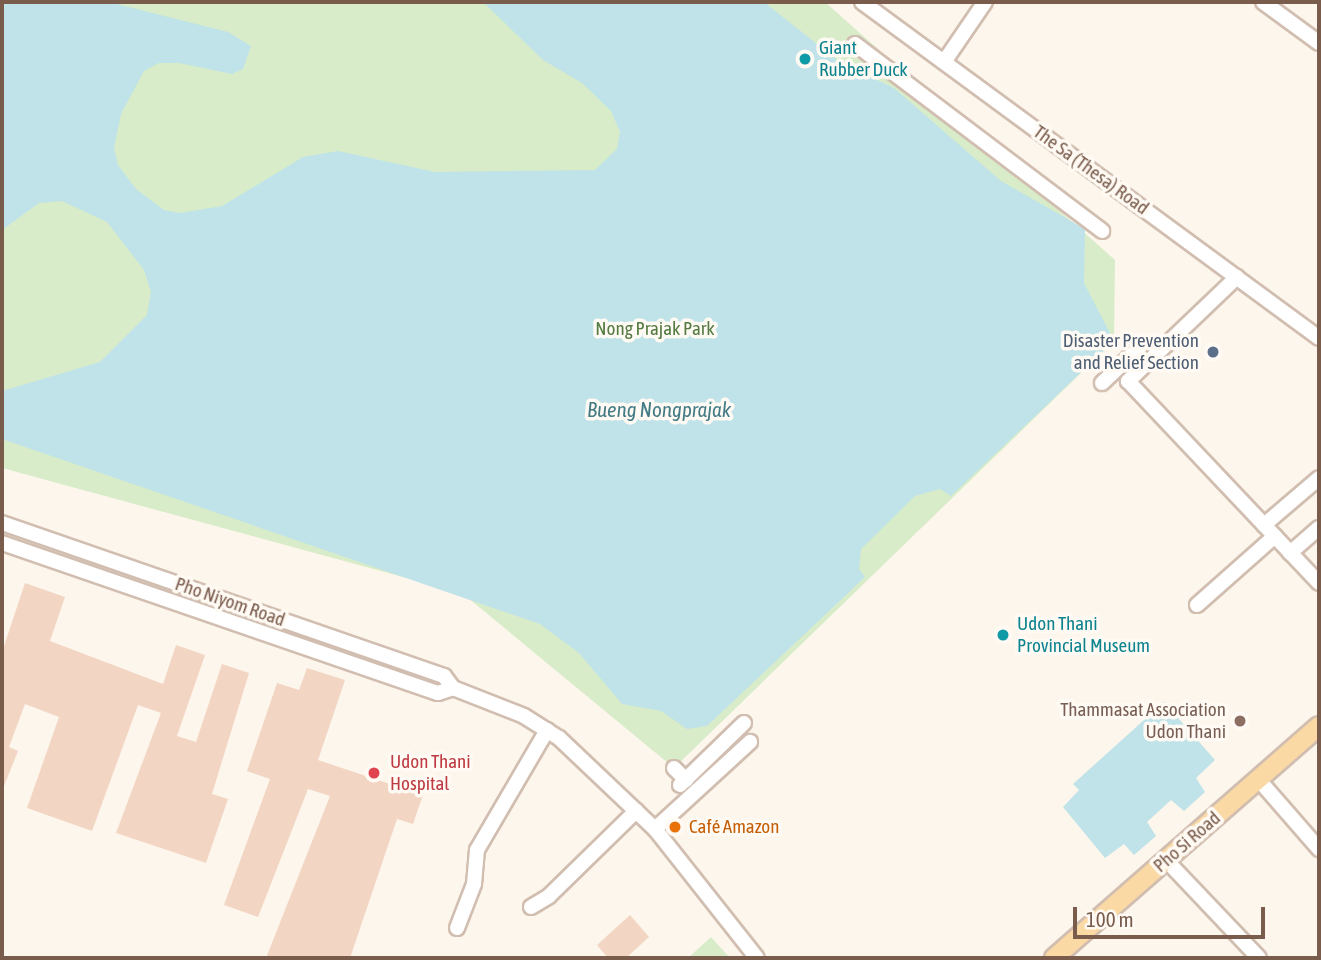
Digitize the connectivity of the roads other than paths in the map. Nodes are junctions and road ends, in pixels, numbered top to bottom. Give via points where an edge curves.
1 (862, 2) edge
2 (985, 2) edge
3 (1263, 2) edge
4 (1319, 43) edge
5 (855, 44) dead end
6 (944, 62) junction
7 (1102, 231) dead end
8 (1237, 277) junction
9 (1319, 338) edge
10 (1140, 347) dead end
11 (1102, 383) dead end
12 (1319, 478) edge
13 (2, 523) edge
14 (1264, 525) junction
15 (1319, 528) edge
16 (1275, 536) junction
17 (2, 543) edge
18 (1290, 553) junction
19 (1318, 579) edge
20 (1197, 605) dead end
21 (453, 688) junction
22 (744, 723) dead end
23 (1319, 726) edge
24 (547, 730) junction
25 (750, 742) dead end
26 (674, 768) dead end
27 (1258, 779) junction
28 (636, 811) junction
29 (656, 830) junction
30 (1319, 849) edge
31 (1166, 860) junction
32 (531, 907) dead end
33 (457, 928) dead end
34 (757, 958) edge
35 (1054, 958) edge
36 (1259, 958) edge

1 - 6 street, The Sa (Thesa) Road
2 - 6 street
3 - 4 street
5 - 7 street
6 - 8 street, The Sa (Thesa) Road
8 - 9 street, The Sa (Thesa) Road
8 - 14 street via 1128,381
10 - 11 street
12 - 14 street
13 - 21 street, Pho Niyom Road via 444,676
14 - 16 street
15 - 18 street
16 - 18 street
16 - 20 street
17 - 21 street, Pho Niyom Road via 438,693
18 - 19 street
21 - 24 street, Pho Niyom Road
22 - 26 street via 683,782
23 - 27 main road, Pho Si Road
24 - 28 street, Pho Niyom Road
24 - 33 street via 477,850 474,884
25 - 29 street
27 - 30 street
27 - 31 main road, Pho Si Road
28 - 29 street, Pho Niyom Road
28 - 32 street via 549,896
29 - 34 street, Pho Niyom Road
31 - 35 main road, Pho Si Road
31 - 36 street

